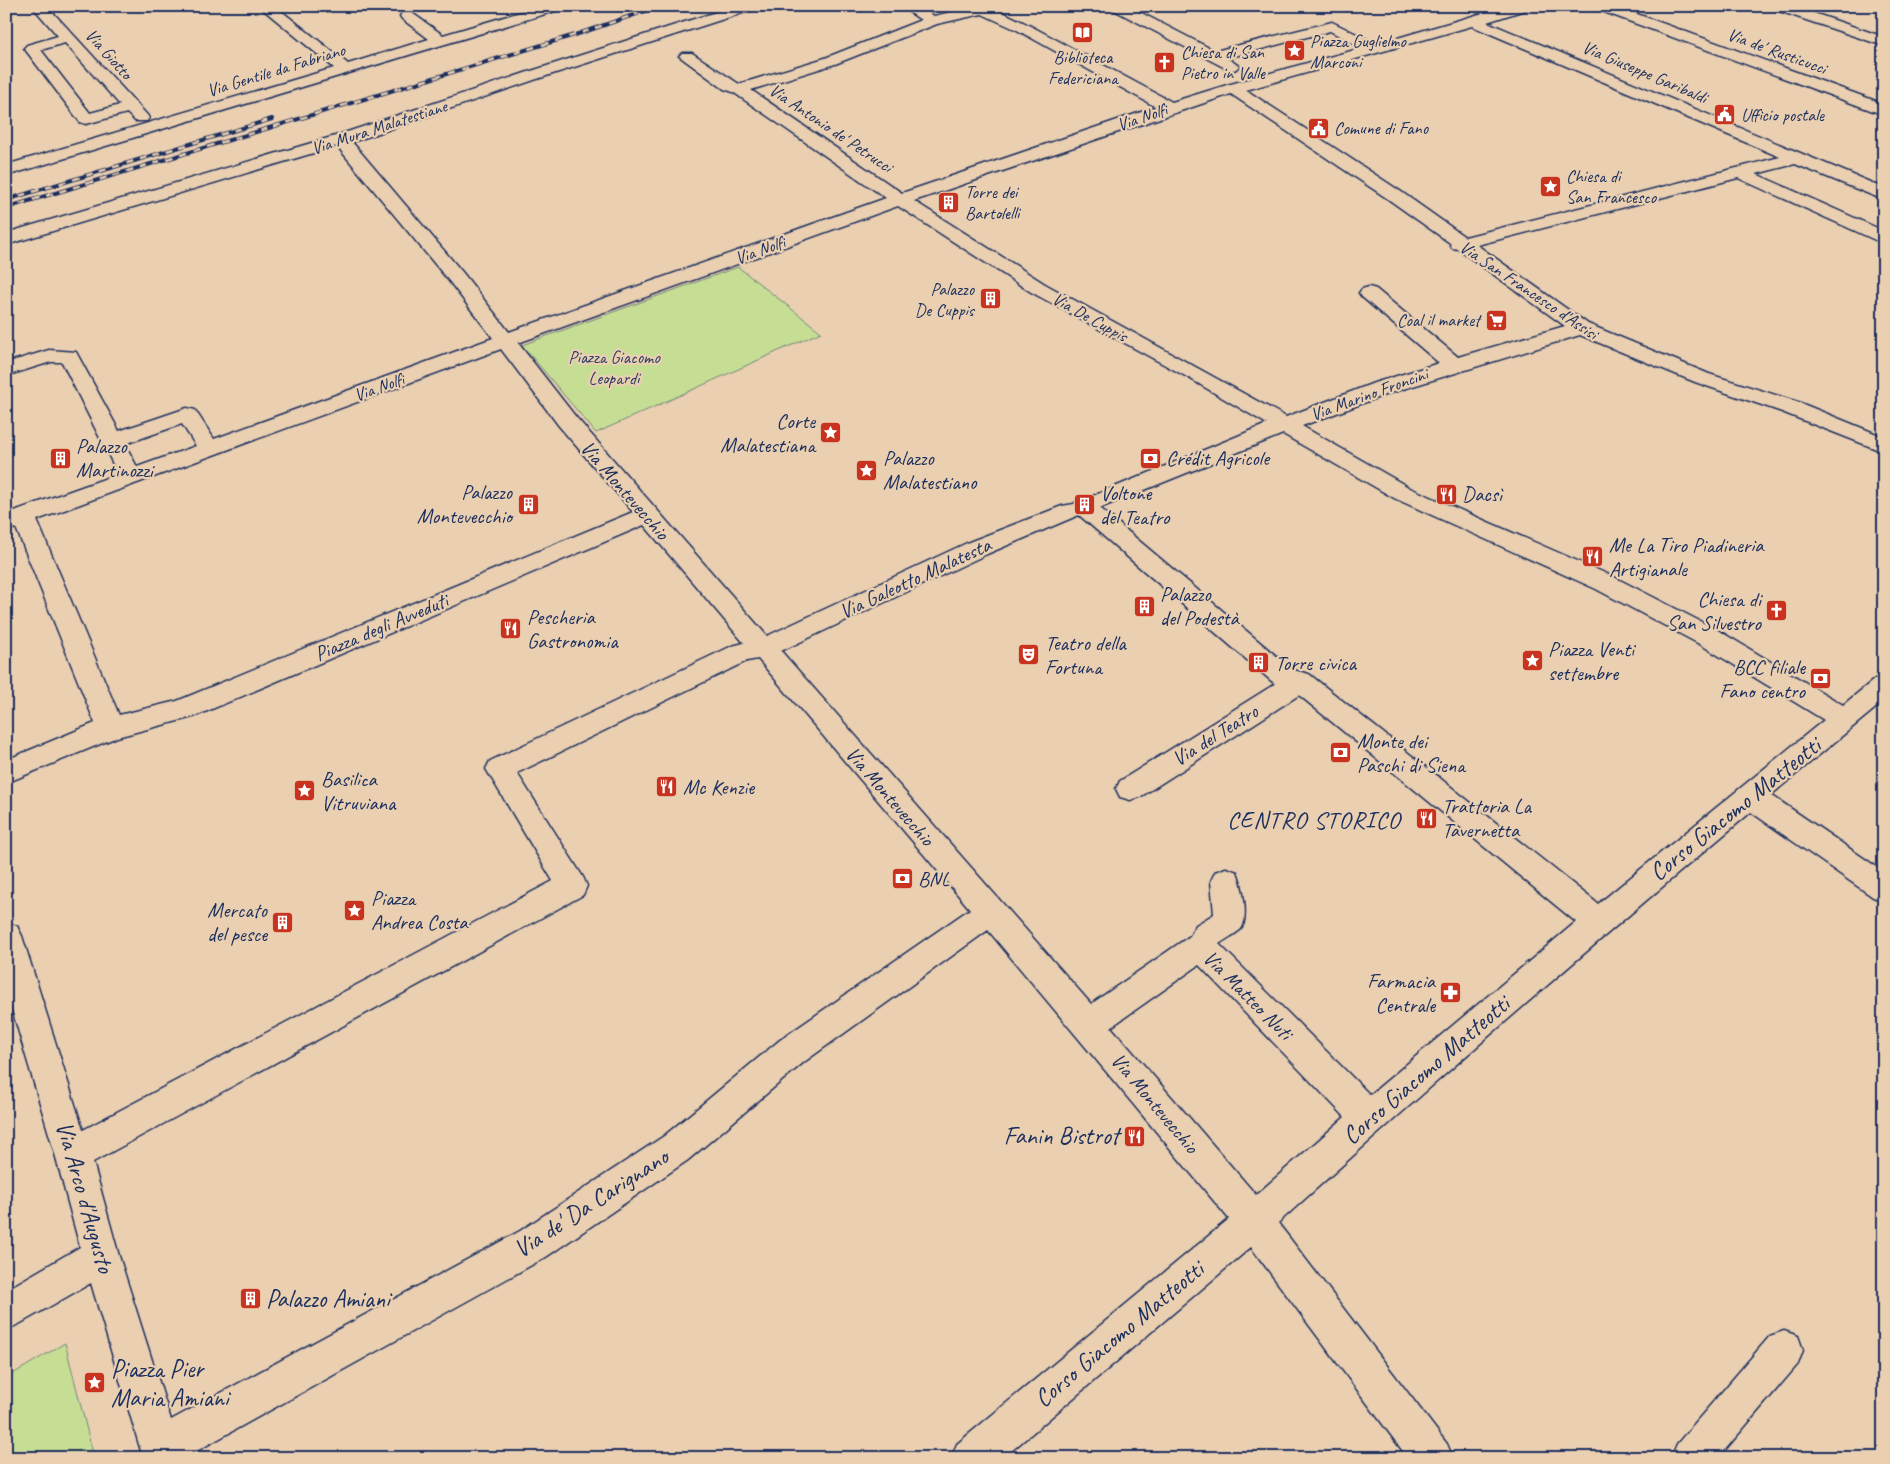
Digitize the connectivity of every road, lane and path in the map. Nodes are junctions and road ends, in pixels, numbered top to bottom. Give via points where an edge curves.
1 (39, 6) edge
2 (266, 6) edge
3 (557, 6) edge
4 (750, 6) edge
5 (907, 6) edge
6 (1117, 6) edge
7 (1523, 6) edge
8 (1601, 6) edge
9 (1778, 6) edge
10 (407, 16) dead end
11 (932, 21) junction
12 (1474, 22) junction
13 (68, 38) junction
14 (442, 41) junction
15 (1884, 42) edge
16 (1375, 49) junction
17 (688, 56) dead end
18 (1215, 56) junction
19 (346, 70) junction
20 (1257, 82) junction
21 (1233, 88) junction
22 (739, 89) junction
23 (130, 107) junction
24 (1170, 108) junction
25 (1884, 110) edge
26 (150, 128) junction
27 (341, 140) junction
28 (1797, 158) junction
29 (6, 171) edge
30 (1740, 173) junction
31 (1884, 195) edge
32 (900, 200) junction
33 (1884, 238) edge
34 (6, 240) edge
35 (1459, 244) junction
36 (1369, 293) dead end
37 (1581, 328) junction
38 (504, 342) junction
39 (1454, 365) junction
40 (6, 370) edge
41 (1284, 425) junction
42 (112, 441) junction
43 (1884, 445) edge
44 (209, 449) junction
45 (131, 477) junction
46 (1092, 504) junction
47 (647, 515) junction
48 (15, 519) edge
49 (762, 649) junction
50 (1300, 681) junction
51 (1884, 686) edge
52 (1845, 719) junction
53 (112, 728) junction
54 (6, 772) edge
55 (1130, 789) dead end
56 (1750, 796) junction
57 (1226, 881) dead end
58 (1884, 888) edge
59 (990, 912) junction
60 (1598, 922) junction
61 (6, 936) edge
62 (1200, 946) junction
63 (1088, 1024) junction
64 (1369, 1118) junction
65 (72, 1154) junction
66 (1254, 1222) junction
67 (101, 1256) junction
68 (6, 1310) edge
69 (1784, 1350) dead end
70 (162, 1453) edge
71 (970, 1458) edge
72 (1433, 1458) edge
73 (1691, 1458) edge

1 - 13 street, Via Giotto
2 - 19 street
3 - 14 street, Via Gentile da Fabriano
4 - 27 street, Via Mura Malatestiane
5 - 11 street
6 - 18 street
7 - 12 street, Via Nolfi
8 - 25 street, Via de' Rusticucci
9 - 15 street
10 - 14 street
11 - 22 street, Via Antonio de' Petrucci via 870,46
11 - 24 street, Via Antonio de' Petrucci via 984,9
12 - 16 street, Via Nolfi
12 - 28 street, Via Giuseppe Garibaldi
13 - 23 street, Via Giotto
13 - 23 street via 32,48 86,119
14 - 19 street, Via Gentile da Fabriano
16 - 18 street via 1332,26
16 - 20 street, Via Nolfi
17 - 22 street, Via Antonio de' Petrucci
18 - 20 street
19 - 26 street, Via Gentile da Fabriano
20 - 21 street, Via Nolfi
21 - 24 street, Via Nolfi
21 - 35 street, Via San Francesco d'Assisi via 1394,195
22 - 32 street, Via Antonio de' Petrucci
23 - 26 street, Via Giotto
24 - 32 street, Via Nolfi
26 - 29 street, Via Gentile da Fabriano
27 - 34 street, Via Mura Malatestiane
27 - 38 street, Via Montevecchio via 456,277
28 - 30 street
28 - 31 street, Via Giuseppe Garibaldi
30 - 33 street
30 - 35 street
32 - 38 street, Via Nolfi
32 - 41 street, Via De Cuppis via 1038,288
35 - 37 street, Via San Francesco d'Assisi
36 - 39 street, Via Marino Froncini
37 - 39 street, Via Marino Froncini
37 - 43 street, Via San Francesco d'Assisi via 1702,378 1790,407
38 - 44 street, Via Nolfi
38 - 47 street, Via Montevecchio via 566,421
39 - 41 street, Via Marino Froncini
40 - 42 street via 49,356 69,356
41 - 46 street
41 - 52 street via 1402,494 1605,583 1704,634
42 - 44 street via 187,415
42 - 45 street
44 - 45 street, Via Nolfi
45 - 48 street, Via Nolfi
46 - 49 street, Via Galeotto Malatesta via 978,548
46 - 50 street via 1285,678
47 - 49 street, Via Montevecchio
47 - 53 street, Piazza degli Avveduti via 183,710
48 - 53 street
49 - 59 street, Via Montevecchio
49 - 65 street via 741,653 500,769 572,886
50 - 55 street, Via del Teatro
50 - 60 street
51 - 52 street, Corso Giacomo Matteotti
52 - 56 street, Corso Giacomo Matteotti
53 - 54 street, Piazza degli Avveduti
56 - 58 street
56 - 60 street, Corso Giacomo Matteotti
57 - 62 street via 1230,920 1207,935
59 - 63 street, Via Montevecchio
59 - 70 street, Via de' Da Carignano via 792,1051 676,1148 532,1244
60 - 64 street, Corso Giacomo Matteotti
61 - 65 street, Via Arco d'Augusto
62 - 63 street, Via Matteo Nuti
62 - 64 street, Via Matteo Nuti
63 - 66 street, Via Montevecchio
64 - 66 street, Corso Giacomo Matteotti
65 - 67 street, Via Arco d'Augusto
66 - 71 street, Corso Giacomo Matteotti
66 - 72 street, Via Montevecchio
67 - 68 street
67 - 70 street, Via Arco d'Augusto
69 - 73 street

